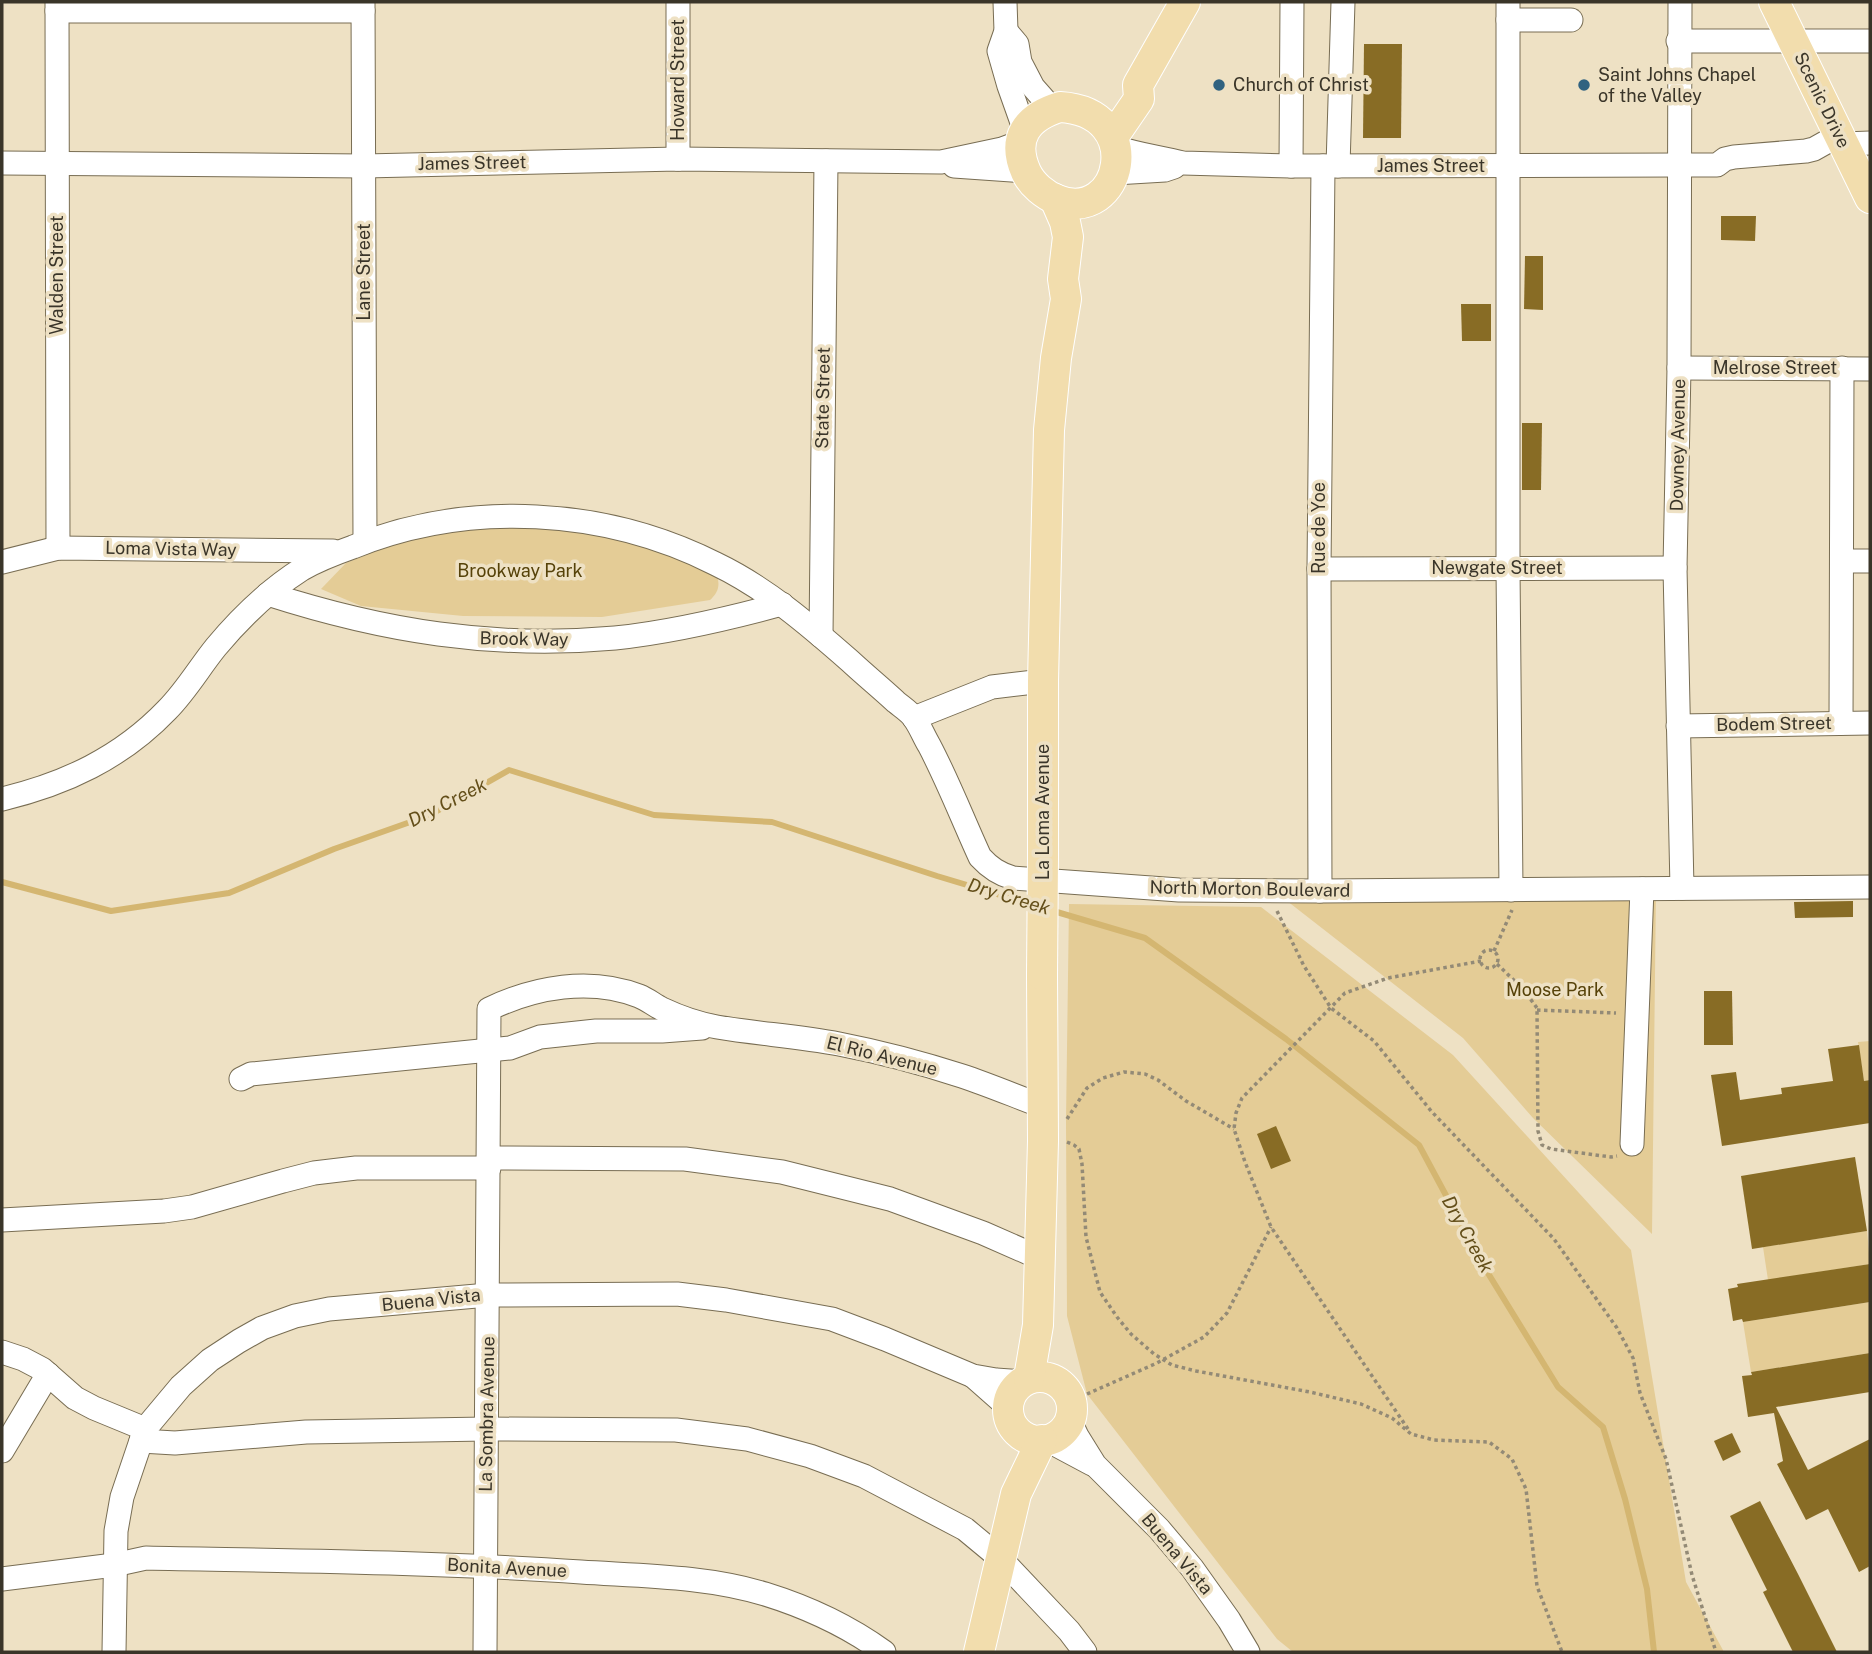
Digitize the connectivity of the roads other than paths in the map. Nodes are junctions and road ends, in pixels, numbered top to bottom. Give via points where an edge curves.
1 (678, 2) edge
2 (1005, 2) edge
3 (1185, 2) edge
4 (1292, 2) edge
5 (1343, 2) edge
6 (1680, 2) edge
7 (1774, 2) edge
8 (57, 6) edge
9 (217, 6) edge
10 (363, 6) edge
11 (1508, 11) edge
12 (1571, 20) dead end
13 (1006, 31) junction
14 (1678, 41) junction
15 (1870, 41) edge
16 (1793, 42) junction
17 (1138, 85) junction
18 (1060, 107) junction
19 (1089, 113) junction
20 (1023, 136) junction
21 (1851, 141) edge
22 (678, 159) junction
23 (826, 161) junction
24 (941, 162) junction
25 (2, 163) edge
26 (1111, 163) junction
27 (57, 164) junction
28 (1680, 165) junction
29 (364, 166) junction
30 (1291, 166) junction
31 (1330, 166) junction
32 (1507, 166) junction
33 (1026, 172) junction
34 (1870, 198) edge
35 (1055, 199) junction
36 (1066, 299) junction
37 (1679, 368) junction
38 (1842, 368) junction
39 (1870, 369) edge
40 (365, 542) junction
41 (58, 548) junction
42 (342, 551) junction
43 (1842, 561) junction
44 (1870, 561) edge
45 (2, 562) edge
46 (1508, 568) junction
47 (1319, 569) junction
48 (1675, 569) junction
49 (268, 594) junction
50 (782, 604) junction
51 (821, 636) junction
52 (1043, 681) junction
53 (914, 718) junction
54 (1841, 723) junction
55 (1870, 723) edge
56 (1678, 726) junction
57 (2, 799) edge
58 (1870, 887) edge
59 (1682, 888) junction
60 (1642, 889) junction
61 (1517, 890) junction
62 (1320, 891) junction
63 (716, 1027) junction
64 (490, 1050) junction
65 (241, 1079) dead end
66 (1054, 1114) junction
67 (1632, 1144) road end
68 (489, 1163) junction
69 (2, 1220) edge
70 (1041, 1258) junction
71 (488, 1295) junction
72 (1038, 1325) junction
73 (2, 1352) edge
74 (48, 1374) junction
75 (973, 1376) junction
76 (1027, 1380) junction
77 (1059, 1383) junction
78 (1010, 1416) junction
79 (1070, 1421) junction
80 (486, 1429) junction
81 (143, 1435) junction
82 (1045, 1440) junction
83 (2, 1451) edge
84 (1095, 1465) junction
85 (1017, 1494) junction
86 (1000, 1558) junction
87 (114, 1565) junction
88 (485, 1565) junction
89 (2, 1579) edge
90 (114, 1652) edge
91 (485, 1652) edge
92 (884, 1652) edge
93 (979, 1652) edge
94 (1085, 1652) edge
95 (1248, 1652) edge

1 - 22 street, Howard Street
2 - 13 street
3 - 17 main road, La Loma Avenue
4 - 30 street
5 - 31 street, Rue de Yoe
6 - 14 street, Downey Avenue
7 - 16 main road, Scenic Drive
8 - 9 street
8 - 27 street, Walden Street
9 - 10 street
10 - 29 street, Lane Street
11 - 12 street
11 - 32 street
13 - 18 street via 1017,44 1032,87 1048,104
13 - 20 street via 999,51
14 - 16 street
14 - 28 street, Downey Avenue
15 - 16 street
16 - 21 main road, Scenic Drive
17 - 19 main road, La Loma Avenue
17 - 26 main road, La Loma Avenue via 1139,99
18 - 19 main road
18 - 20 main road via 1034,119
19 - 26 main road via 1105,127
20 - 24 street, James Street via 1002,149
20 - 33 main road
21 - 28 street, James Street via 1805,151 1734,157 1717,165
21 - 34 main road, Scenic Drive
22 - 23 street, James Street
22 - 29 street, James Street
23 - 24 street, James Street
23 - 51 street, State Street
24 - 33 street, James Street via 959,168
25 - 27 street, James Street
26 - 30 street, James Street via 1165,170 1183,163
26 - 35 main road via 1088,202
26 - 36 main road, La Loma Avenue via 1087,221 1075,282
27 - 29 street, James Street
27 - 41 street, Walden Street
28 - 32 street, James Street
28 - 37 street, Downey Avenue
29 - 40 street, Lane Street
30 - 31 street, James Street
31 - 32 street, James Street
31 - 47 street, Rue de Yoe
32 - 46 street
33 - 35 main road
35 - 36 main road, La Loma Avenue via 1068,237 1063,279
36 - 52 main road, La Loma Avenue via 1049,429
37 - 38 street, Melrose Street
37 - 48 street, Downey Avenue
38 - 39 street, Melrose Street
38 - 43 street
40 - 42 street, North Morton Boulevard
40 - 50 street, North Morton Boulevard via 449,521 504,516 590,522 674,545 718,564
41 - 42 street, Loma Vista Way
41 - 45 street, Loma Vista Way
42 - 49 street, North Morton Boulevard via 302,569
43 - 44 street
43 - 54 street
46 - 47 street, Newgate Street
46 - 48 street, Newgate Street
46 - 61 street
47 - 62 street, Rue de Yoe
48 - 56 street, Downey Avenue
49 - 50 street, Brook Way via 390,628 502,640 615,638 726,619
49 - 57 street, North Morton Boulevard via 242,618 167,710 134,739 65,780
50 - 51 street, North Morton Boulevard
51 - 53 street, North Morton Boulevard
52 - 53 street via 992,687
52 - 66 main road, La Loma Avenue, bridge via 1042,975
53 - 62 street, North Morton Boulevard via 980,857 1001,875 1179,890
54 - 55 street, Bodem Street
54 - 56 street, Bodem Street
56 - 59 street, Downey Avenue
58 - 59 street, North Morton Boulevard
59 - 60 street, North Morton Boulevard
60 - 61 street, North Morton Boulevard
60 - 67 street
61 - 62 street, North Morton Boulevard
63 - 64 street, El Rio Avenue via 596,1031 540,1037
63 - 64 street, El Rio Avenue via 678,1016 639,996 573,986 514,997 489,1009
63 - 66 street, El Rio Avenue via 787,1035 901,1058 963,1076
64 - 65 street, El Rio Avenue via 251,1074
64 - 68 street, La Sombra Avenue
66 - 70 main road, La Loma Avenue
68 - 69 street via 356,1168 314,1173 192,1207
68 - 70 street via 685,1159 782,1172 890,1199
68 - 71 street, La Sombra Avenue
70 - 72 main road, La Loma Avenue
71 - 75 street, Buena Vista via 677,1294 738,1302 832,1319
71 - 80 street, La Sombra Avenue
71 - 81 street, Buena Vista via 329,1309 262,1328 210,1360 181,1386
72 - 76 main road, La Loma Avenue
72 - 77 main road, La Loma Avenue
73 - 74 street
74 - 81 street via 75,1398
74 - 83 street
75 - 76 street, Buena Vista
75 - 78 street, Buena Vista
76 - 77 main road via 1038,1376
76 - 78 main road via 1012,1394
77 - 79 main road via 1071,1401
78 - 82 main road via 1018,1433
78 - 85 main road
79 - 82 main road via 1065,1430
79 - 84 street, Buena Vista
80 - 81 street via 306,1432 175,1443
80 - 86 street via 677,1430 747,1439 864,1476 965,1529
80 - 88 street, La Sombra Avenue
81 - 87 street, Buena Vista via 122,1497
82 - 84 street, Buena Vista
82 - 85 main road
84 - 95 street, Buena Vista via 1192,1568
85 - 86 main road
86 - 93 main road
86 - 94 street
87 - 88 street, Bonita Avenue via 146,1559
87 - 89 street, Bonita Avenue
87 - 90 street, Buena Vista
88 - 91 street, La Sombra Avenue
88 - 92 street, Bonita Avenue via 716,1583 763,1593 834,1621

